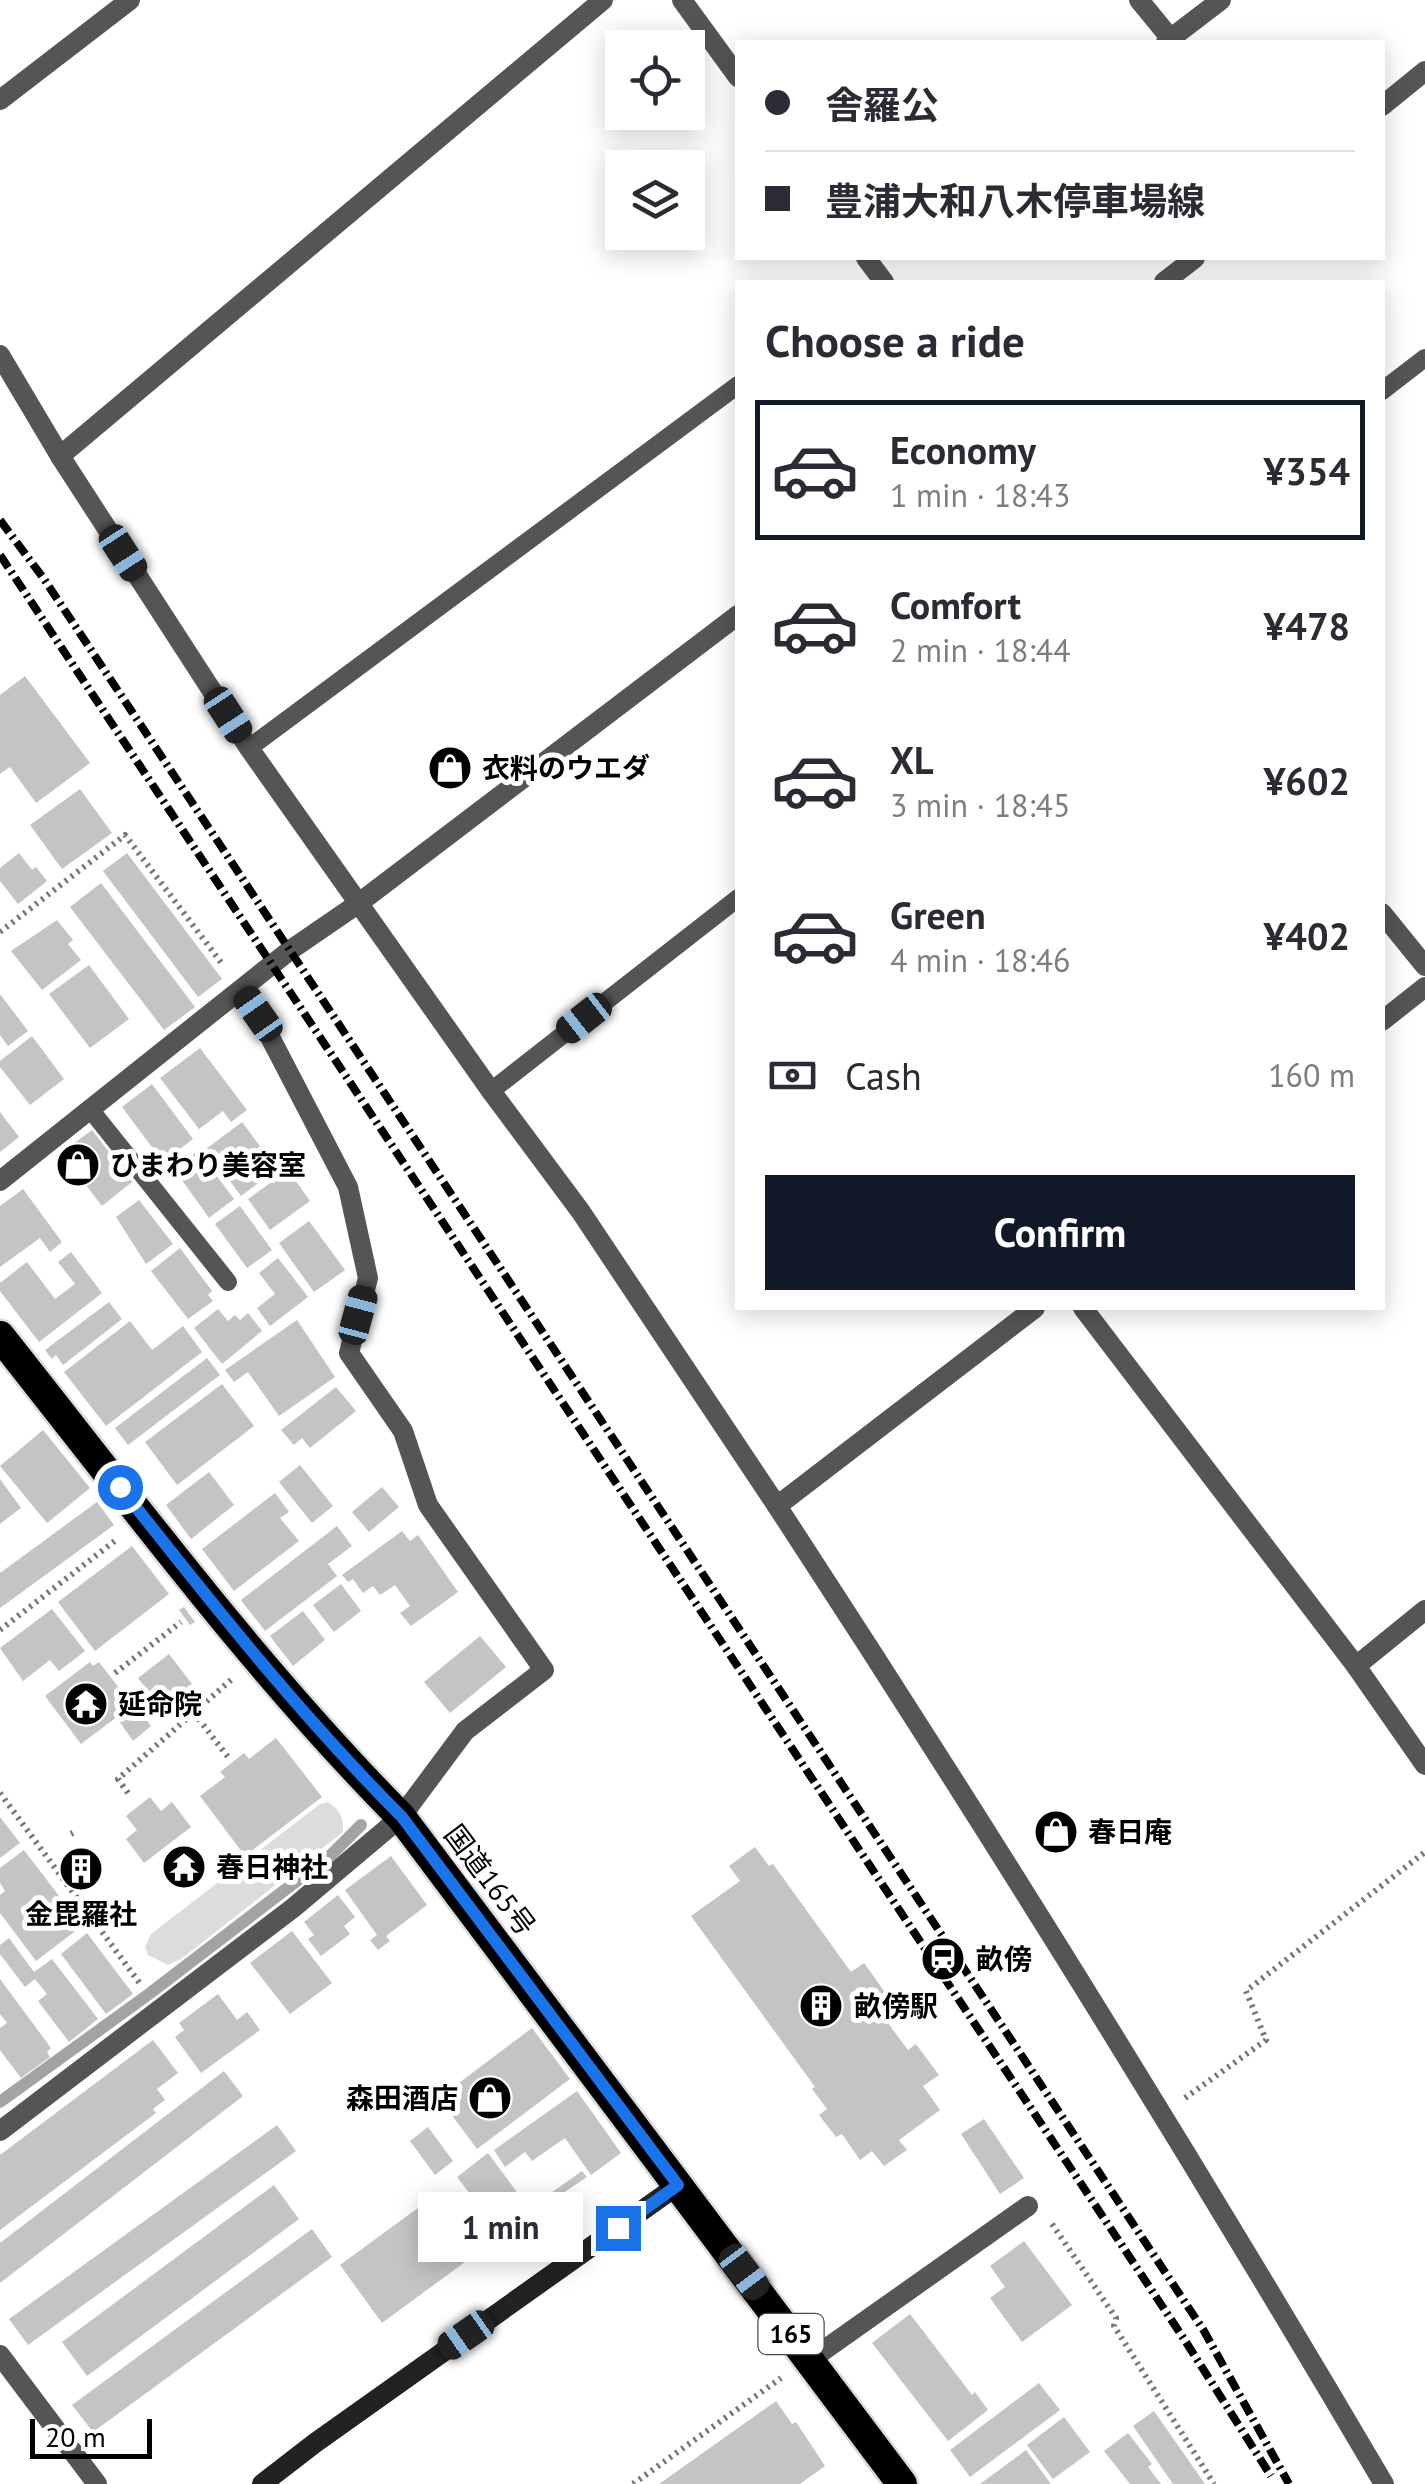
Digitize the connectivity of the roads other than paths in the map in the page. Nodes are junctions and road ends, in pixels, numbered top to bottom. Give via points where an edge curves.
1 (130, 0) edge
2 (603, 0) edge
3 (682, 0) edge
4 (1139, 0) edge
5 (1220, 0) edge
6 (1167, 40) edge
7 (1169, 40) edge
8 (1425, 71) edge
9 (735, 74) edge
10 (0, 100) edge
11 (1385, 104) edge
12 (1192, 260) edge
13 (1167, 280) edge
14 (0, 356) edge
15 (1425, 358) edge
16 (735, 387) edge
17 (1385, 389) edge
18 (60, 456) junction
19 (735, 617) edge
20 (249, 748) junction
21 (735, 900) edge
22 (359, 903) junction
23 (1385, 916) edge
24 (1425, 966) edge
25 (1425, 987) edge
26 (242, 990) junction
27 (1385, 1019) edge
28 (491, 1091) junction
29 (90, 1109) junction
30 (0, 1181) edge
31 (228, 1282) dead end
32 (1032, 1310) edge
33 (1085, 1310) edge
34 (0, 1336) edge
35 (776, 1506) junction
36 (1425, 1610) edge
37 (1356, 1666) junction
38 (1425, 1765) edge
39 (402, 1817) junction
40 (0, 2130) edge
41 (678, 2185) junction
42 (1028, 2206) road end
43 (0, 2355) edge
44 (810, 2360) junction
45 (98, 2484) edge
46 (262, 2484) edge
47 (902, 2484) edge
48 (1384, 2484) edge

1 - 10 street
2 - 18 street
3 - 9 street
4 - 6 street
5 - 7 street
8 - 11 street
12 - 13 street
14 - 18 street
15 - 17 lane
16 - 20 lane
18 - 20 street
19 - 22 street
20 - 22 street
21 - 28 lane
22 - 26 street
22 - 28 street
23 - 24 street
25 - 27 street
26 - 29 street
26 - 39 street via 348,1187 368,1278 349,1353 404,1431 428,1505 544,1670 465,1732
28 - 35 street via 582,1212
29 - 30 street
29 - 31 lane
32 - 35 street
33 - 37 street
34 - 39 highway, 国道165号 / 165 via 256,1658
35 - 48 street via 946,1766
36 - 37 street
37 - 38 street
39 - 40 street
39 - 41 highway, 国道165号 / 165
41 - 44 highway, 国道165号 / 165
41 - 46 main road
42 - 44 street
43 - 45 street
44 - 47 highway, 国道165号 / 165

